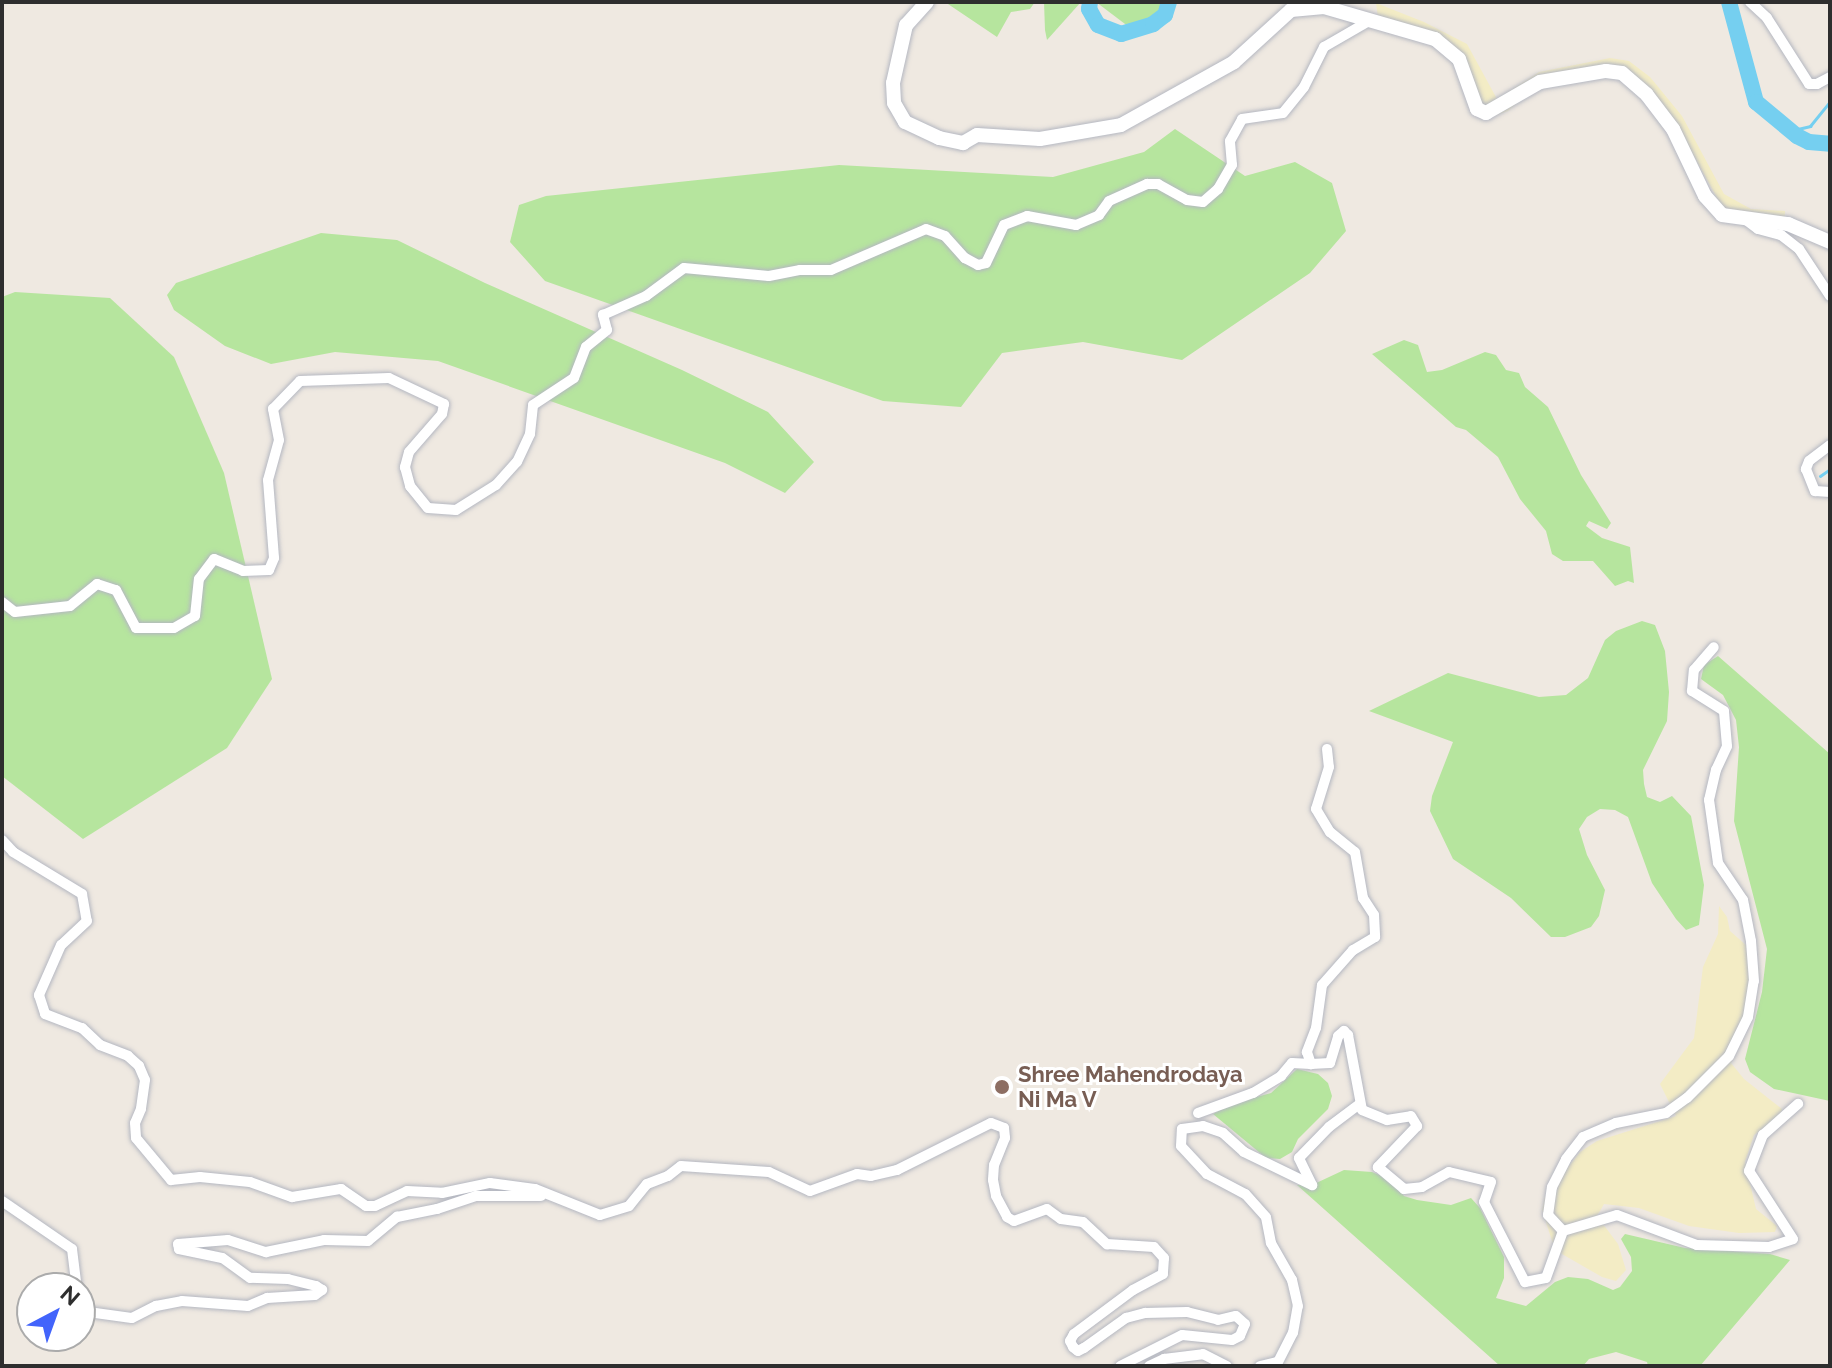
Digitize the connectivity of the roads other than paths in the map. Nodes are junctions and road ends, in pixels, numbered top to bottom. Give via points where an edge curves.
1 (927, 2) edge
2 (1750, 2) edge
3 (1311, 4) edge
4 (1375, 20) junction
5 (1830, 77) edge
6 (1744, 219) junction
7 (1830, 242) edge
8 (1830, 296) edge
9 (1830, 445) edge
10 (1830, 492) edge
11 (2, 602) edge
12 (1714, 647) dead end
13 (1327, 749) dead end
14 (2, 840) edge
15 (1311, 1064) junction
16 (1359, 1104) junction
17 (1798, 1104) dead end
18 (1198, 1113) dead end
19 (549, 1197) junction
20 (2, 1201) edge
21 (1563, 1231) junction
22 (75, 1272) edge
23 (96, 1313) edge
24 (1120, 1366) edge
25 (1149, 1366) edge
26 (1227, 1366) edge
27 (1260, 1366) edge

1 - 3 street via 903,34 894,103 905,122 919,131 963,143 977,135 1040,139 1121,125 1234,62 1285,14
2 - 5 street via 1767,18 1809,84
3 - 4 street
4 - 6 street via 1426,34 1444,45 1459,59 1477,109 1486,113 1540,82 1622,73 1673,129 1711,204 1722,215
4 - 11 street via 1324,47 1304,87 1283,113 1242,119 1230,141 1232,165 1203,202 1147,184 1109,201 1099,215 1076,225 1027,216 1004,225 986,263 978,265 945,236 926,229 831,270 769,276 684,268 646,296 603,315 607,330 586,347 574,378 533,405 530,434 517,462 496,485 456,510 428,508 410,486 405,467 409,452 442,414 444,404 389,378 300,381 273,409 279,440 268,480 274,558 269,570 243,571 214,559 199,579 195,616 174,628 136,628 116,590 97,584 70,606 15,612
6 - 7 street via 1788,224
6 - 8 street via 1799,249
9 - 10 street via 1806,469 1815,491
12 - 21 street via 1694,670 1692,691 1724,711 1727,746 1709,800 1718,863 1743,900 1751,941 1754,981 1748,1017 1729,1056 1687,1098 1666,1113 1616,1123 1583,1137 1552,1187 1548,1215
13 - 15 street via 1329,767 1316,809 1330,832 1355,852 1363,898 1374,915 1375,937 1353,950 1322,985 1307,1052
14 - 19 street via 82,894 87,921 61,945 39,995 45,1014 82,1028 100,1045 139,1066 145,1080 136,1138 171,1180 250,1182 292,1197 341,1189 366,1206 407,1191 442,1193 490,1183 535,1189
15 - 16 street via 1330,1063 1344,1031
15 - 18 street via 1292,1063 1253,1093
16 - 21 street via 1387,1120 1411,1116 1417,1126 1378,1167 1404,1189 1422,1187 1449,1172 1491,1182 1484,1202 1525,1282 1546,1278
16 - 27 street via 1299,1158 1312,1185 1244,1152 1223,1133 1203,1126 1182,1129 1181,1146 1207,1174 1245,1194 1266,1217 1271,1243 1292,1280 1298,1306 1293,1333 1278,1362
17 - 21 street via 1763,1135 1749,1171 1793,1239 1769,1247 1697,1245 1617,1215
19 - 23 street via 476,1196 397,1217 368,1241 324,1240 266,1252 228,1240 178,1244 179,1249 222,1258 250,1278 288,1279 322,1290 248,1306 182,1301 132,1318
19 - 24 street via 600,1215 615,1212 629,1206 647,1184 681,1166 769,1172 810,1191 857,1174 897,1170 991,1123 1004,1128 993,1180 1007,1217 1014,1221 1047,1209 1061,1219 1083,1222 1107,1244 1154,1247 1164,1258 1163,1274 1074,1334 1070,1341 1078,1351 1126,1318 1145,1313 1187,1312 1218,1320 1236,1316 1245,1324 1232,1340 1182,1335
20 - 22 street via 72,1249
25 - 26 street via 1203,1354

